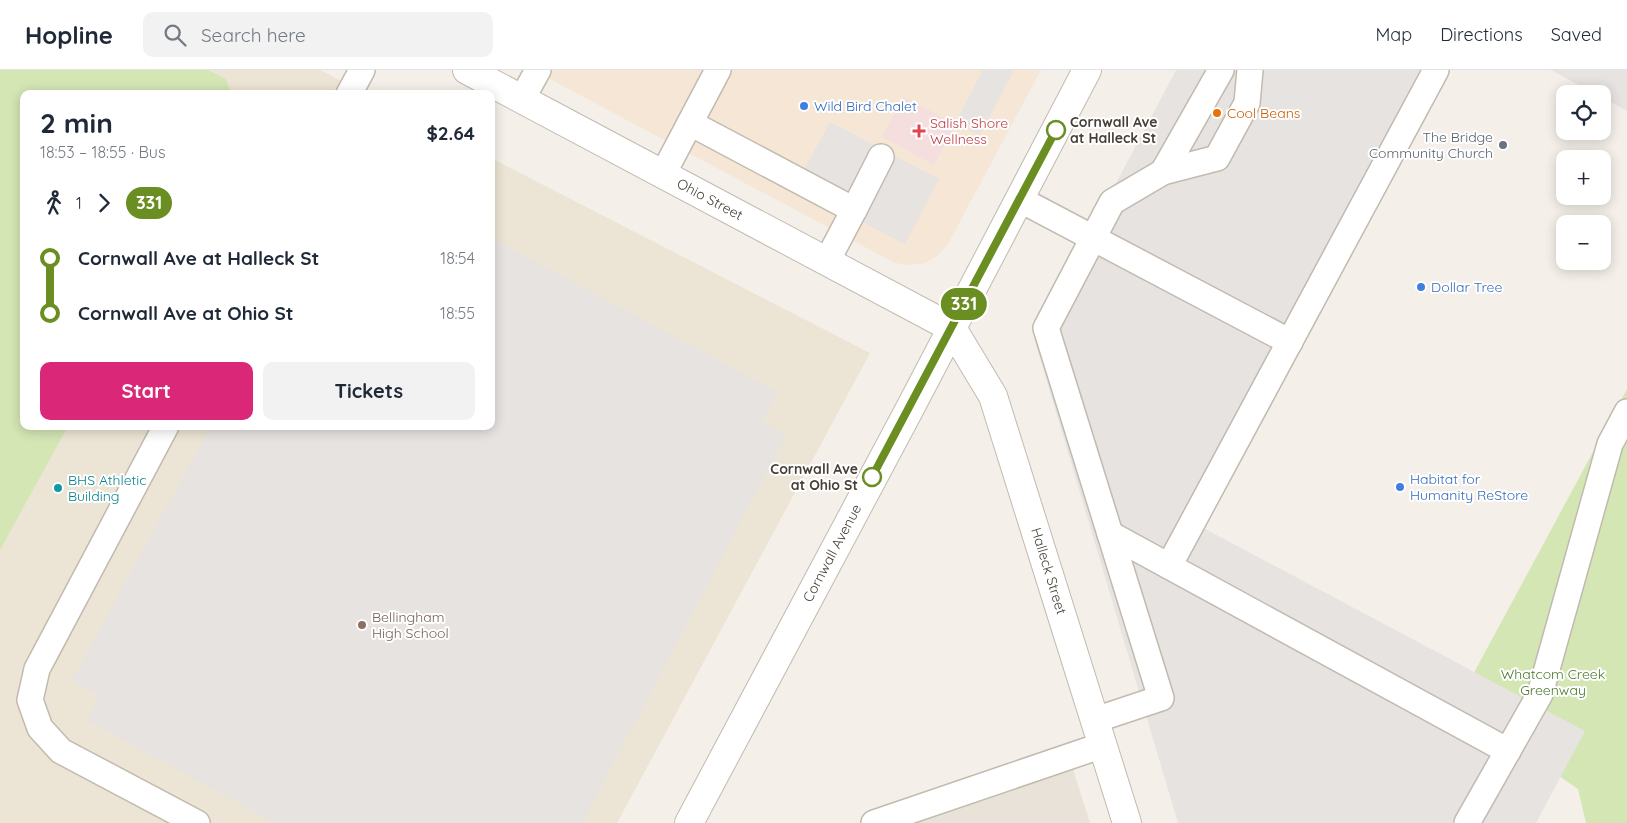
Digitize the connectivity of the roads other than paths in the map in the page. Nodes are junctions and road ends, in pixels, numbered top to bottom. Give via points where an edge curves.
1 (362, 70) edge
2 (467, 70) edge
3 (538, 70) edge
4 (718, 70) edge
5 (1087, 70) edge
6 (1221, 70) edge
7 (1250, 70) edge
8 (1428, 73) edge
9 (351, 90) edge
10 (522, 99) junction
11 (690, 123) junction
12 (881, 157) dead end
13 (1163, 172) junction
14 (662, 174) junction
15 (1019, 199) junction
16 (854, 210) junction
17 (1093, 238) junction
18 (827, 261) junction
19 (952, 328) junction
20 (1290, 342) junction
21 (1627, 412) edge
22 (164, 430) edge
23 (1110, 534) junction
24 (1169, 566) junction
25 (1099, 732) junction
26 (1508, 751) junction
27 (197, 823) edge
28 (688, 823) edge
29 (874, 823) edge
30 (1127, 823) edge
31 (1467, 823) edge

1 - 9 lane
2 - 10 street, Ohio Street
3 - 10 lane
4 - 11 lane
5 - 15 street, Cornwall Avenue
6 - 13 lane
7 - 13 lane via 1247,103 1218,158
8 - 20 lane
10 - 14 street, Ohio Street
11 - 14 lane
11 - 16 lane
12 - 16 lane
13 - 17 lane via 1112,202
14 - 18 street, Ohio Street
15 - 17 lane
15 - 19 street, Cornwall Avenue
16 - 18 lane
17 - 20 lane
17 - 23 lane via 1046,328
18 - 19 street, Ohio Street
19 - 25 street, Halleck Street via 993,396
19 - 28 street, Cornwall Avenue
20 - 24 lane
21 - 26 lane via 1610,444 1540,694
22 - 27 lane via 37,670 30,700 40,728 61,751
23 - 24 lane
23 - 25 lane via 1161,698
24 - 26 lane
25 - 29 lane
25 - 30 street, Halleck Street
26 - 31 lane

